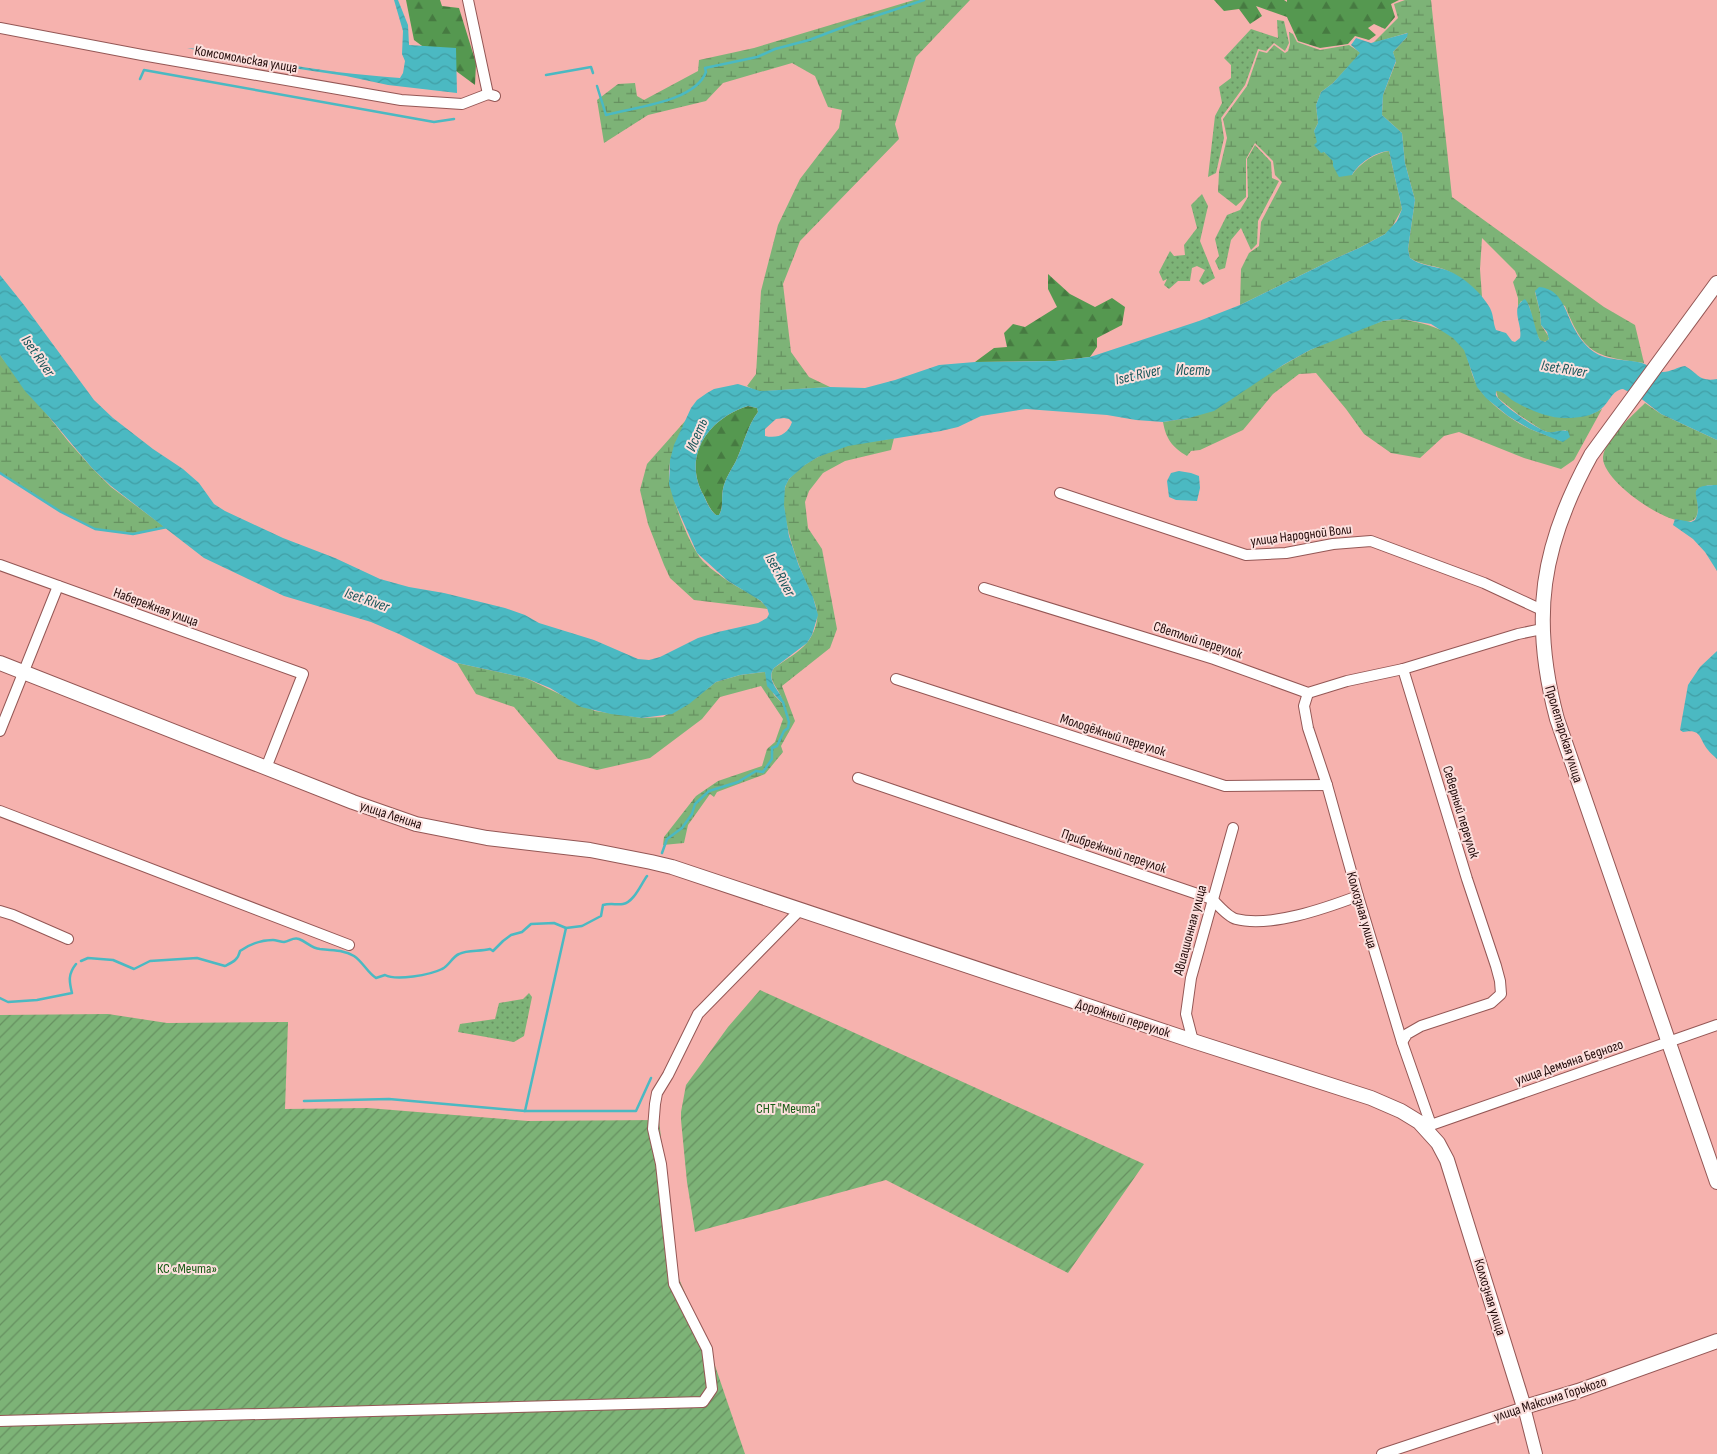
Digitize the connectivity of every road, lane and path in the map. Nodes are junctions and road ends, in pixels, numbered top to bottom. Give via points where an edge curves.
1 (468, 0) edge
2 (0, 28) edge
3 (1717, 282) edge
4 (1060, 493) dead end
5 (0, 565) edge
6 (58, 586) junction
7 (984, 588) dead end
8 (1542, 610) junction
9 (1542, 629) junction
10 (0, 663) edge
11 (1403, 669) junction
12 (23, 672) junction
13 (896, 679) dead end
14 (1308, 693) junction
15 (0, 731) edge
16 (266, 768) junction
17 (858, 778) dead end
18 (1327, 785) junction
19 (0, 810) edge
20 (1233, 828) dead end
21 (1358, 896) junction
22 (1212, 899) junction
23 (798, 910) junction
24 (0, 911) edge
25 (68, 939) dead end
26 (349, 945) dead end
27 (1717, 1026) edge
28 (1192, 1041) junction
29 (1402, 1042) junction
30 (1668, 1042) junction
31 (1429, 1128) junction
32 (1438, 1143) joint
33 (1717, 1182) edge
34 (1717, 1341) edge
35 (1524, 1407) junction
36 (0, 1421) edge
37 (1382, 1454) edge
38 (1536, 1454) edge

1 - 2 street, Комсомольская улица via 491,95 462,104 401,100
3 - 8 main road, Пролетарская улица via 1591,455 1574,486 1552,546
4 - 8 street, улица Народной Воли via 1246,555 1286,553 1371,540 1484,582
5 - 6 street, Набережная улица
6 - 12 street
6 - 16 street, Набережная улица via 303,674
7 - 14 street, Светлый переулок via 1214,659
8 - 9 main road, Пролетарская улица
9 - 11 street
9 - 30 main road, Пролетарская улица via 1548,686 1557,719
10 - 12 main road, улица Ленина
11 - 14 street
11 - 29 street, Северный переулок via 1496,966 1501,994 1491,1003 1421,1026 1407,1034
12 - 15 street
12 - 16 main road, улица Ленина
13 - 18 street, Молодёжный переулок via 1226,786
14 - 18 street, Колхозная улица via 1304,706 1308,728
16 - 23 main road, улица Ленина via 416,824 651,862
17 - 22 street, Прибрежный переулок
18 - 21 street, Колхозная улица
19 - 26 street
20 - 22 street, Авиационная улица
21 - 22 street, Прибрежный переулок via 1303,914 1256,921 1234,919
21 - 29 street, Колхозная улица
22 - 28 street, Авиационная улица via 1191,978 1186,1014
23 - 28 main road, Дорожный переулок
23 - 36 street via 698,1014 657,1093 653,1128 674,1284 707,1349 712,1389 703,1402
24 - 25 street
27 - 30 street, улица Демьяна Бедного
28 - 31 main road, Дорожный переулок via 1371,1098
29 - 31 street, Колхозная улица
30 - 31 street, улица Демьяна Бедного
30 - 33 main road, Пролетарская улица
31 - 32 main road, Дорожный переулок
32 - 35 main road, Колхозная улица via 1454,1181
34 - 35 main road, улица Максима Горького
35 - 37 street, улица Максима Горького
35 - 38 street, Колхозная улица

